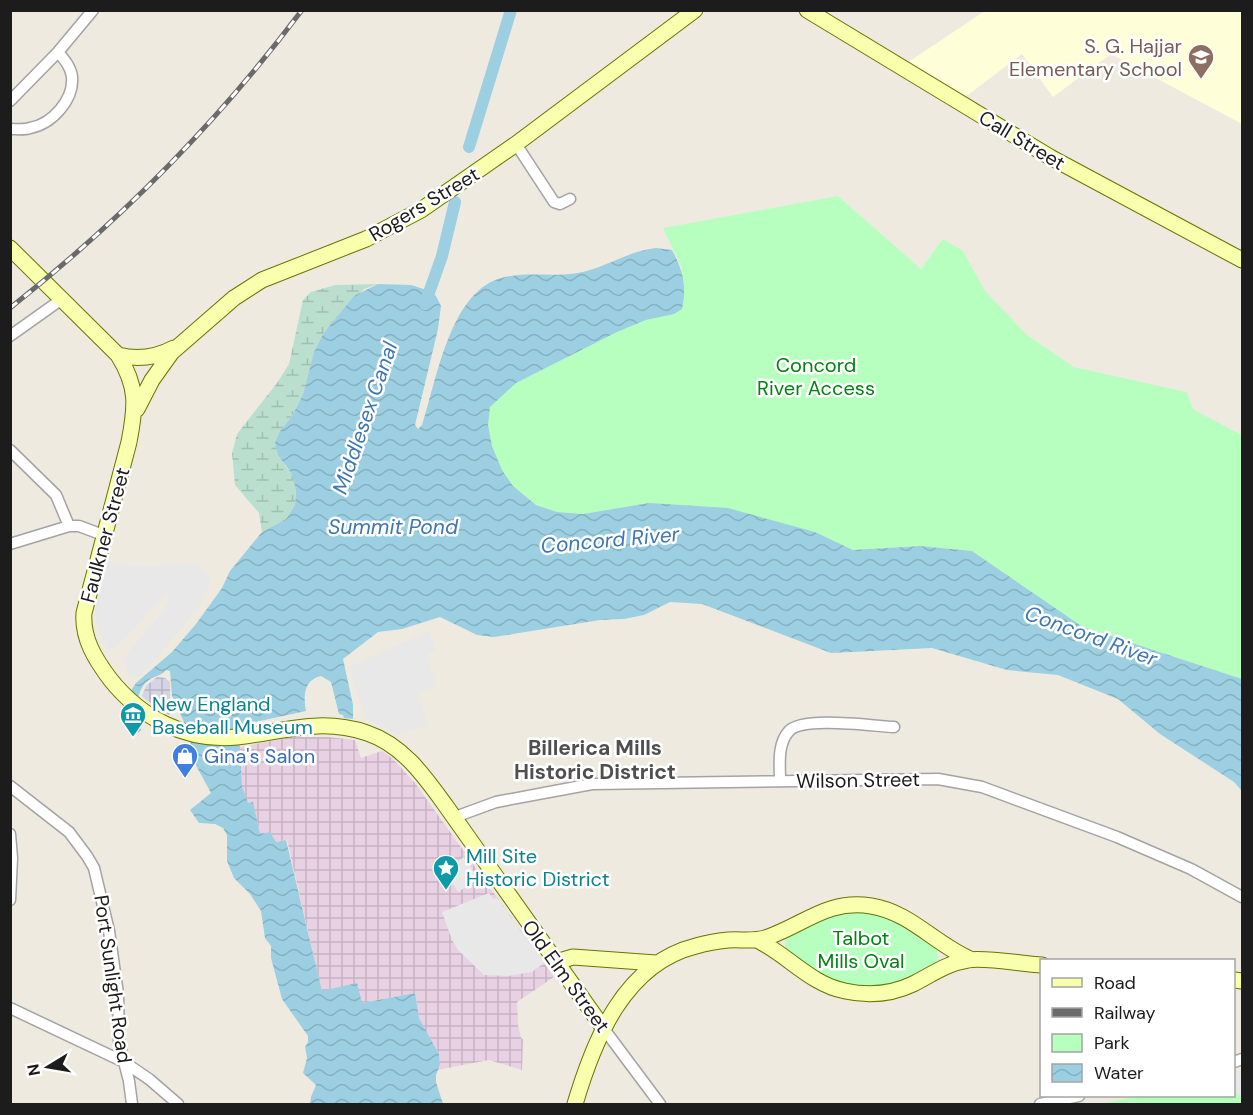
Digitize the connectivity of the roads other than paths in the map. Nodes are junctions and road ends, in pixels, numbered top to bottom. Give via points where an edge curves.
1 (93, 10) edge
2 (695, 10) edge
3 (807, 10) edge
4 (58, 52) junction
5 (10, 101) edge
6 (10, 129) edge
7 (516, 144) junction
8 (570, 199) dead end
9 (10, 248) edge
10 (1242, 260) edge
11 (62, 299) junction
12 (10, 336) edge
13 (179, 345) junction
14 (118, 355) junction
15 (134, 415) junction
16 (10, 450) edge
17 (69, 526) junction
18 (103, 535) junction
19 (10, 544) edge
20 (894, 727) dead end
21 (240, 736) joint
22 (780, 781) junction
23 (10, 786) edge
24 (455, 817) junction
25 (10, 834) edge
26 (1242, 897) edge
27 (10, 900) edge
28 (757, 940) junction
29 (970, 959) junction
30 (556, 962) junction
31 (656, 963) junction
32 (1040, 965) edge
33 (10, 1008) edge
34 (604, 1029) junction
35 (124, 1062) junction
36 (1070, 1097) edge
37 (132, 1104) edge
38 (178, 1104) edge
39 (575, 1104) edge
40 (660, 1104) edge
41 (1040, 1104) edge

1 - 4 street
2 - 7 main road, Rogers Street
3 - 10 main road, Call Street via 1058,162
4 - 5 street
4 - 6 street via 72,77 69,96 53,118 31,128
7 - 8 street via 554,202 560,204
7 - 13 main road, Rogers Street via 442,196 381,232 247,289
9 - 11 main road
11 - 12 street
11 - 14 main road
13 - 14 main road via 143,357
13 - 15 main road, Rogers Street via 152,380
14 - 15 main road via 130,375
15 - 18 main road, Faulkner Street
16 - 17 street via 56,495
17 - 18 street
17 - 19 street
18 - 21 main road, Faulkner Street via 84,608 84,632 100,666 134,703 163,723 187,734 213,738
20 - 22 street via 823,723 796,726 788,732 780,751
21 - 24 main road, Old Elm Street via 318,725 372,735 405,756
22 - 24 street, Wilson Street via 583,785 496,802
22 - 26 street, Wilson Street via 938,779 982,787 1117,837 1191,869
23 - 35 street, Port Sunlight Road via 63,826 87,856 99,884 118,994 119,1042
24 - 30 main road, Old Elm Street
25 - 27 street
28 - 29 main road via 820,982 860,993 900,989
28 - 29 main road via 828,909 869,905 911,921 950,950
28 - 31 main road via 704,944
29 - 32 main road
30 - 31 main road via 576,957
30 - 34 main road, Old Elm Street
31 - 34 main road via 633,984
33 - 35 street
34 - 39 main road
34 - 40 street, Old Elm Street
35 - 37 street, Port Sunlight Road
35 - 38 street
36 - 41 street

